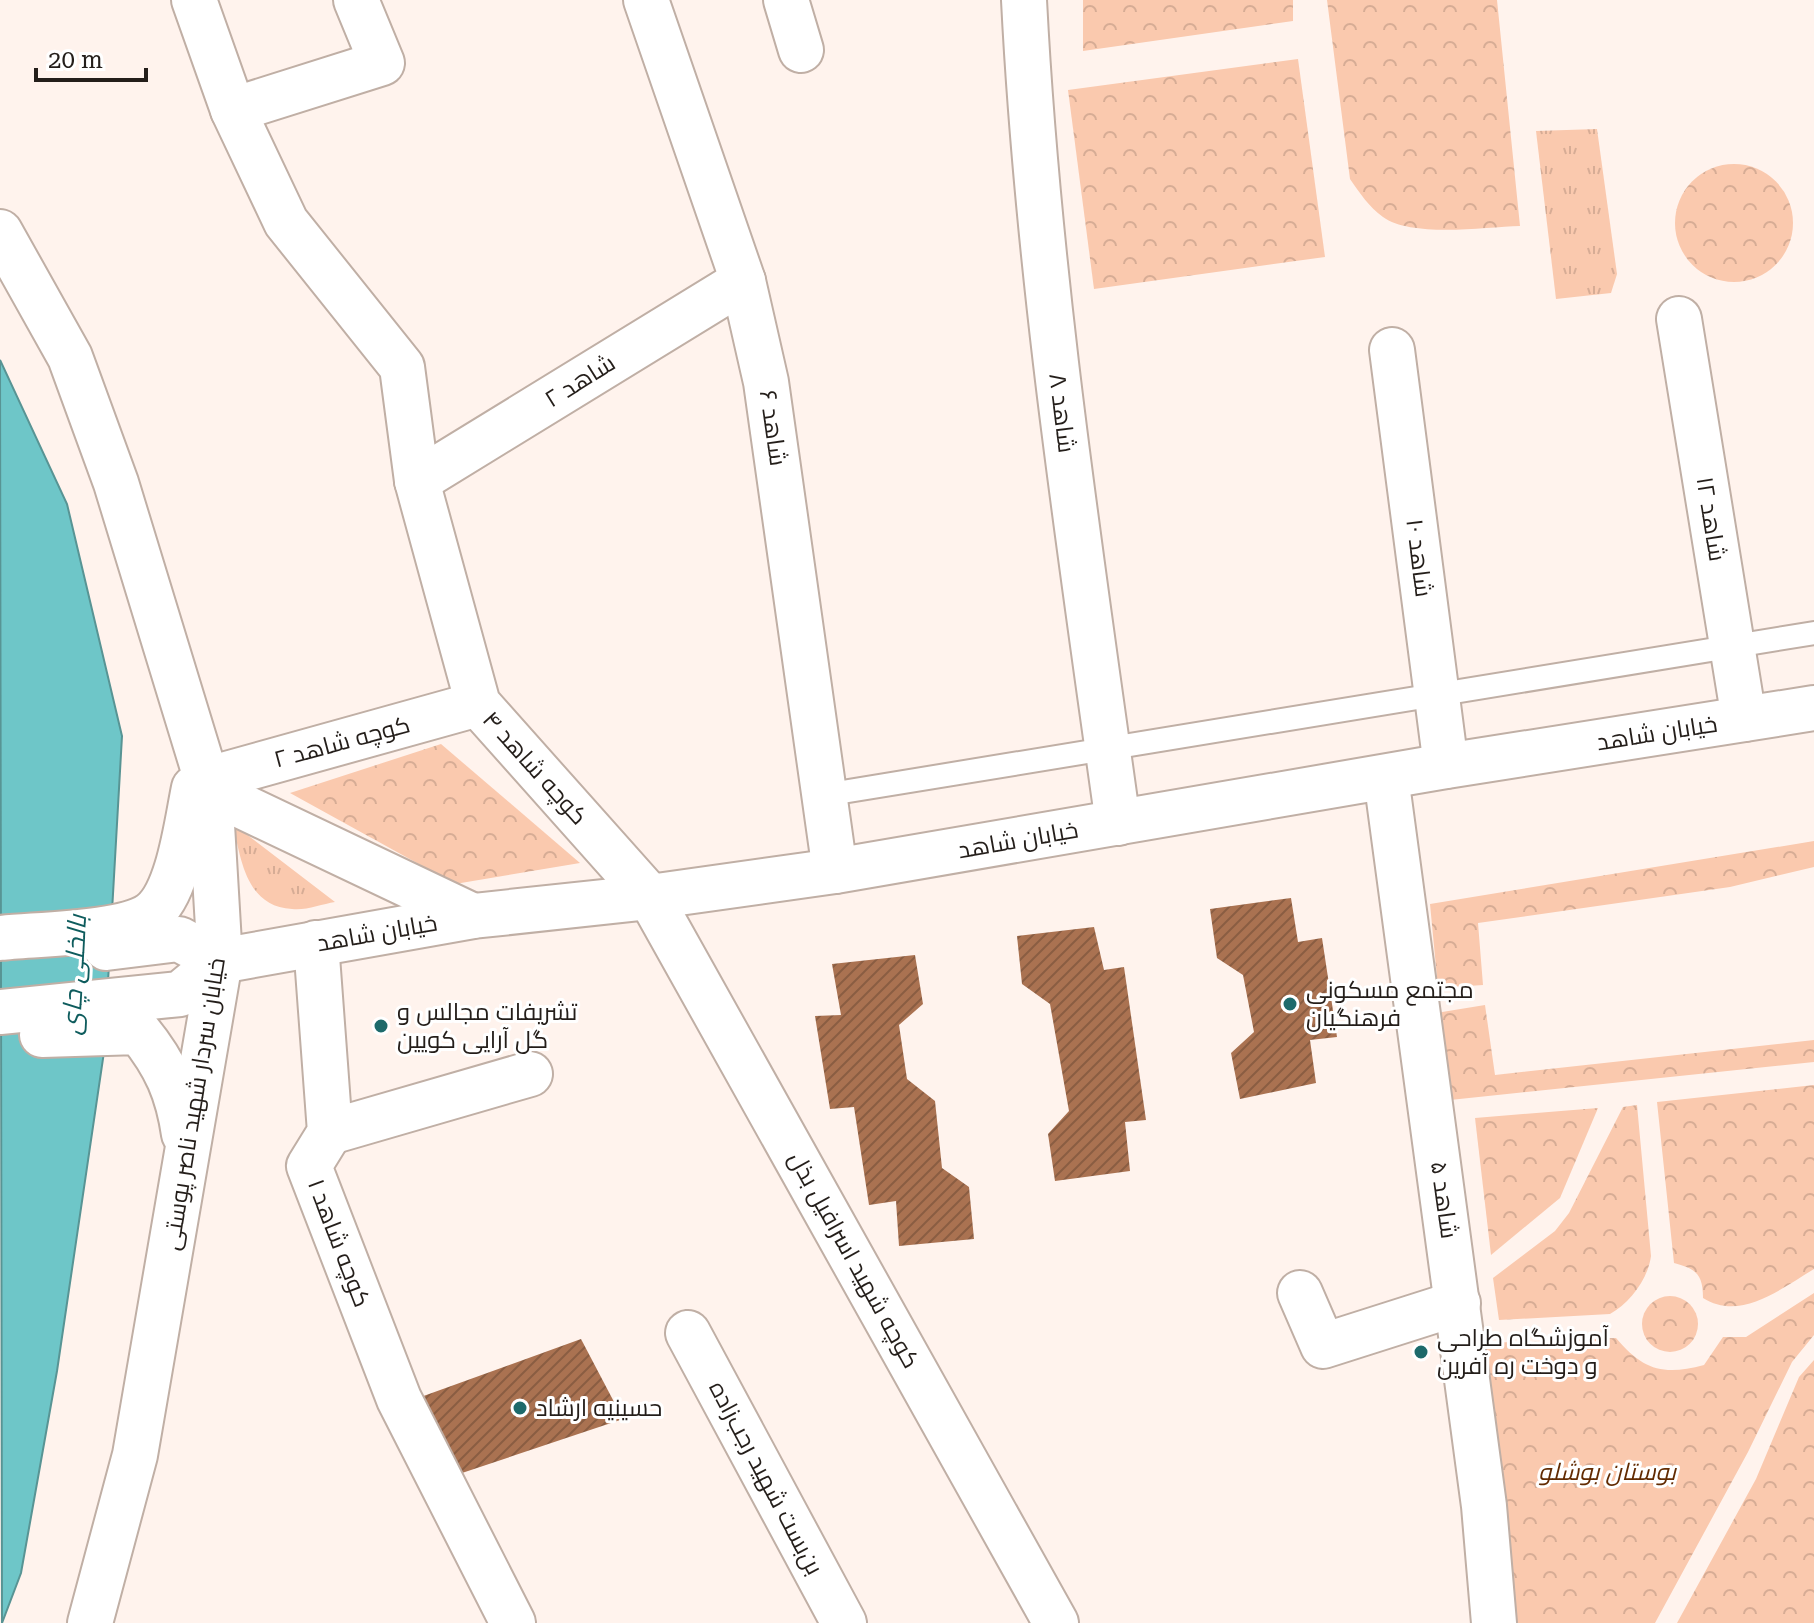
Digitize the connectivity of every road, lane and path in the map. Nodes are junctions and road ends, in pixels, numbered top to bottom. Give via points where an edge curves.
1 (194, 0) edge
2 (356, 0) edge
3 (646, 0) edge
4 (786, 0) edge
5 (1024, 0) edge
6 (801, 50) dead end
7 (233, 110) junction
8 (0, 232) edge
9 (743, 281) junction
10 (1679, 319) dead end
11 (1392, 350) dead end
12 (417, 481) junction
13 (1814, 633) edge
14 (1732, 647) junction
15 (1437, 693) junction
16 (478, 704) junction
17 (1814, 708) edge
18 (1744, 719) junction
19 (1108, 749) junction
20 (1446, 766) junction
21 (205, 777) junction
22 (1386, 777) junction
23 (824, 795) junction
24 (1118, 823) junction
25 (835, 871) junction
26 (650, 897) junction
27 (473, 916) junction
28 (115, 937) junction
29 (0, 938) edge
30 (316, 943) junction
31 (0, 960) edge
32 (220, 961) junction
33 (0, 1012) edge
34 (120, 1016) junction
35 (0, 1037) edge
36 (530, 1074) dead end
37 (330, 1132) junction
38 (188, 1153) junction
39 (1300, 1293) dead end
40 (1458, 1303) junction
41 (688, 1333) dead end
42 (90, 1623) edge
43 (513, 1623) edge
44 (844, 1623) edge
45 (1056, 1623) edge
46 (1494, 1623) edge

1 - 7 street, کوچه شاهد ۴
2 - 7 street via 382,63
3 - 9 street, شاهد ۶
4 - 6 street
5 - 19 street, شاهد ۸ via 1060,402
7 - 12 street, کوچه شاهد ۴ via 286,222 402,367
8 - 21 street, خیابان سردار شهید ناصر پوستی via 70,357 153,598
9 - 12 street, شاهد ۲
9 - 23 street, شاهد ۶ via 766,382
10 - 14 street, شاهد ۱۲
11 - 15 street, شاهد ۱۰
12 - 16 street, کوچه شاهد ۴
13 - 14 lane
14 - 15 lane
14 - 18 street, شاهد ۱۲
15 - 19 lane
15 - 20 street, شاهد ۱۰
16 - 21 street, کوچه شاهد ۲
16 - 26 street, کوچه شاهد ۴
17 - 18 street, خیابان شاهد
18 - 20 street, خیابان شاهد
19 - 23 lane
19 - 24 street, شاهد ۸
20 - 22 street, خیابان شاهد
21 - 27 street
21 - 28 street via 178,868 153,913
21 - 32 street, خیابان سردار شهید ناصر پوستی
22 - 24 street, خیابان شاهد
22 - 40 street, شاهد ۵
23 - 25 street, شاهد ۶
24 - 25 street, خیابان شاهد
25 - 26 street, خیابان شاهد
26 - 27 street, خیابان شاهد
26 - 45 street, کوچه شهید اسرافیل بذل
27 - 30 street, خیابان شاهد
28 - 29 street
28 - 31 street
28 - 32 street via 179,939
30 - 32 street, خیابان شاهد
30 - 37 street
32 - 34 street via 180,994
32 - 38 street, خیابان سردار شهید ناصر پوستی
33 - 34 street
34 - 35 street
34 - 38 street via 165,1067 178,1095
36 - 37 street
37 - 43 street, کوچه شاهد ۱ via 309,1166 399,1399
38 - 42 street, خیابان سردار شهید ناصر پوستی via 135,1455
39 - 40 street via 1323,1346
40 - 46 street, شاهد ۵
41 - 44 street, بن‌بست شهید رجب‌زاده

